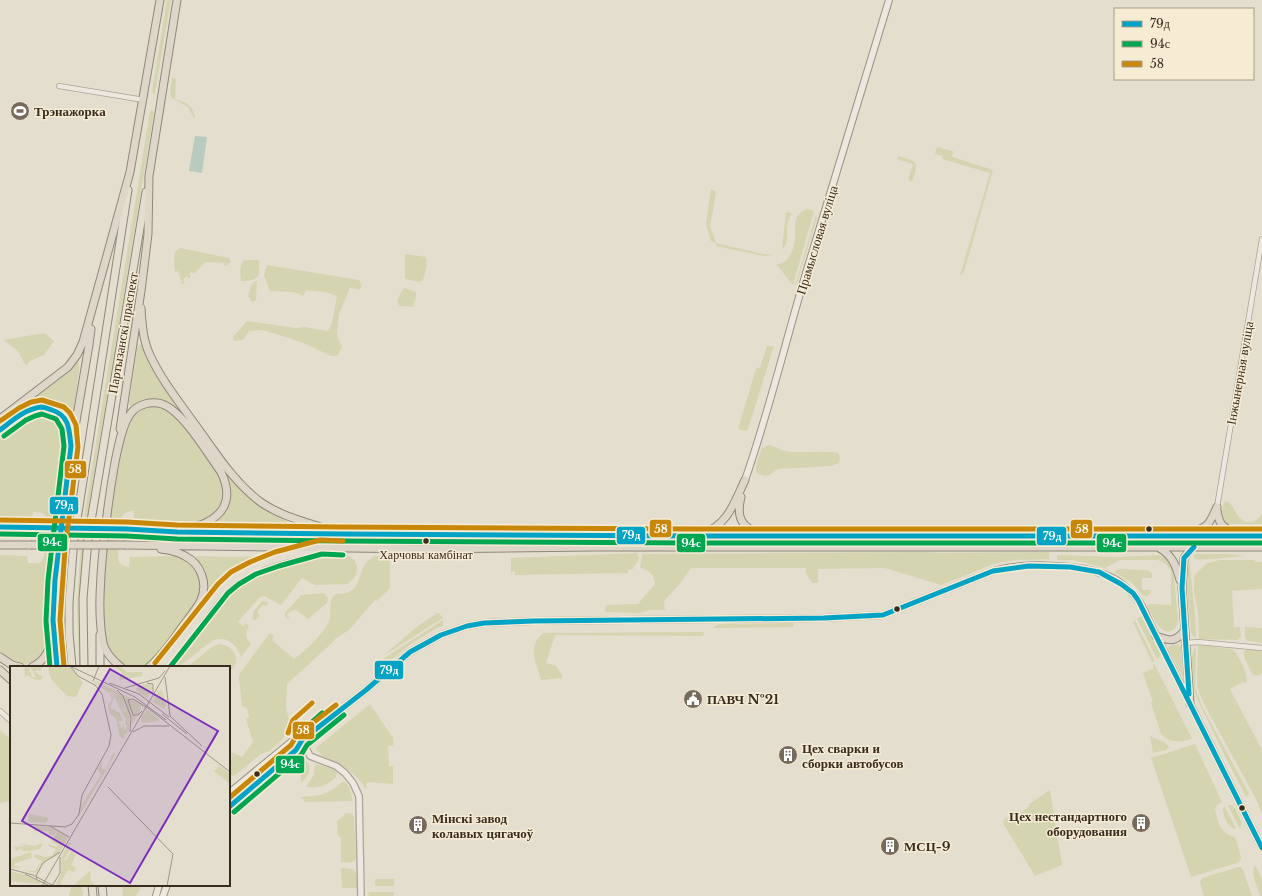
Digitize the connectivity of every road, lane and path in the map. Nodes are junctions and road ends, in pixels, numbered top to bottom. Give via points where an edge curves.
1 (160, 0) edge
2 (177, 0) edge
3 (889, 0) edge
4 (59, 86) dead end
5 (144, 100) junction
6 (130, 172) junction
7 (149, 176) junction
8 (1262, 239) edge
9 (141, 291) junction
10 (92, 315) junction
11 (0, 419) edge
12 (0, 430) edge
13 (118, 449) junction
14 (67, 478) junction
15 (745, 480) junction
16 (1217, 508) junction
17 (0, 528) edge
18 (177, 532) junction
19 (343, 534) junction
20 (696, 536) junction
21 (766, 536) junction
22 (1186, 536) junction
23 (1240, 536) junction
24 (1262, 536) edge
25 (0, 545) edge
26 (147, 546) junction
27 (321, 547) junction
28 (1158, 547) junction
29 (1194, 547) junction
30 (1262, 547) edge
31 (1182, 588) junction
32 (100, 610) junction
33 (53, 620) junction
34 (1184, 630) junction
35 (1156, 636) junction
36 (1186, 643) junction
37 (1262, 648) edge
38 (0, 657) edge
39 (16, 666) edge
40 (34, 666) edge
41 (57, 666) edge
42 (72, 666) edge
43 (84, 666) edge
44 (100, 666) edge
45 (120, 666) edge
46 (150, 666) edge
47 (162, 666) edge
48 (0, 670) edge
49 (10, 679) edge
50 (1190, 704) junction
51 (0, 711) edge
52 (10, 720) edge
53 (302, 740) junction
54 (230, 792) edge
55 (230, 806) edge
56 (1262, 848) edge
57 (92, 886) edge
58 (102, 886) edge
59 (158, 886) edge
60 (167, 886) edge
61 (93, 896) edge
62 (103, 896) edge
63 (156, 896) edge
64 (164, 896) edge
65 (361, 896) edge

1 - 5 highway, Партызанскі праспект
2 - 7 highway, Партызанскі праспект
3 - 15 main road, Прамысловая вуліца
4 - 5 street
5 - 6 highway, Партызанскі праспект
6 - 10 highway
6 - 42 main road, Партызанскі праспект via 74,539 69,603
7 - 9 highway via 148,234
7 - 43 main road, Партызанскі праспект via 88,539 83,599
8 - 16 street, Інжынерная вуліца
9 - 13 highway
9 - 19 highway via 143,334 153,361 167,385 237,479 262,503 279,513
10 - 11 highway via 80,351 71,363
10 - 14 highway
12 - 14 highway via 33,409 42,407 60,413 67,422 71,440
13 - 18 highway via 130,414 148,403 162,404 183,419 221,472 226,492 223,509 214,519
13 - 32 highway via 106,517
14 - 33 highway via 58,548
15 - 20 highway via 731,510 720,525
15 - 21 highway via 738,512 740,518 747,528
16 - 22 highway via 1206,528
16 - 23 highway via 1218,522
17 - 18 highway, bridge
18 - 19 highway
19 - 20 highway
20 - 21 highway
21 - 22 highway
22 - 23 highway
23 - 24 highway
25 - 26 highway, bridge
26 - 27 highway
26 - 46 highway via 186,556 198,568 204,581 201,601 162,654
27 - 28 highway via 427,550 521,547
27 - 47 main road via 277,558 235,578 206,608
28 - 29 highway
28 - 31 highway via 1172,558
29 - 30 highway
29 - 31 highway via 1184,558
31 - 34 highway
32 - 44 main road
32 - 45 highway via 103,645
33 - 40 highway via 49,649 42,661
33 - 41 highway
34 - 35 highway via 1174,640
34 - 36 highway
35 - 50 main road
35 - 53 main road via 1136,596 1105,575 1069,567 1024,565 989,572 883,616 484,623 455,630 410,652
36 - 37 street
36 - 50 highway
38 - 39 highway
48 - 49 highway
50 - 56 main road
51 - 52 street
53 - 54 main road via 291,742
53 - 55 main road via 296,750
53 - 65 street via 321,761 336,766 345,773 359,796
57 - 61 main road
58 - 62 main road
59 - 63 main road
60 - 64 main road

